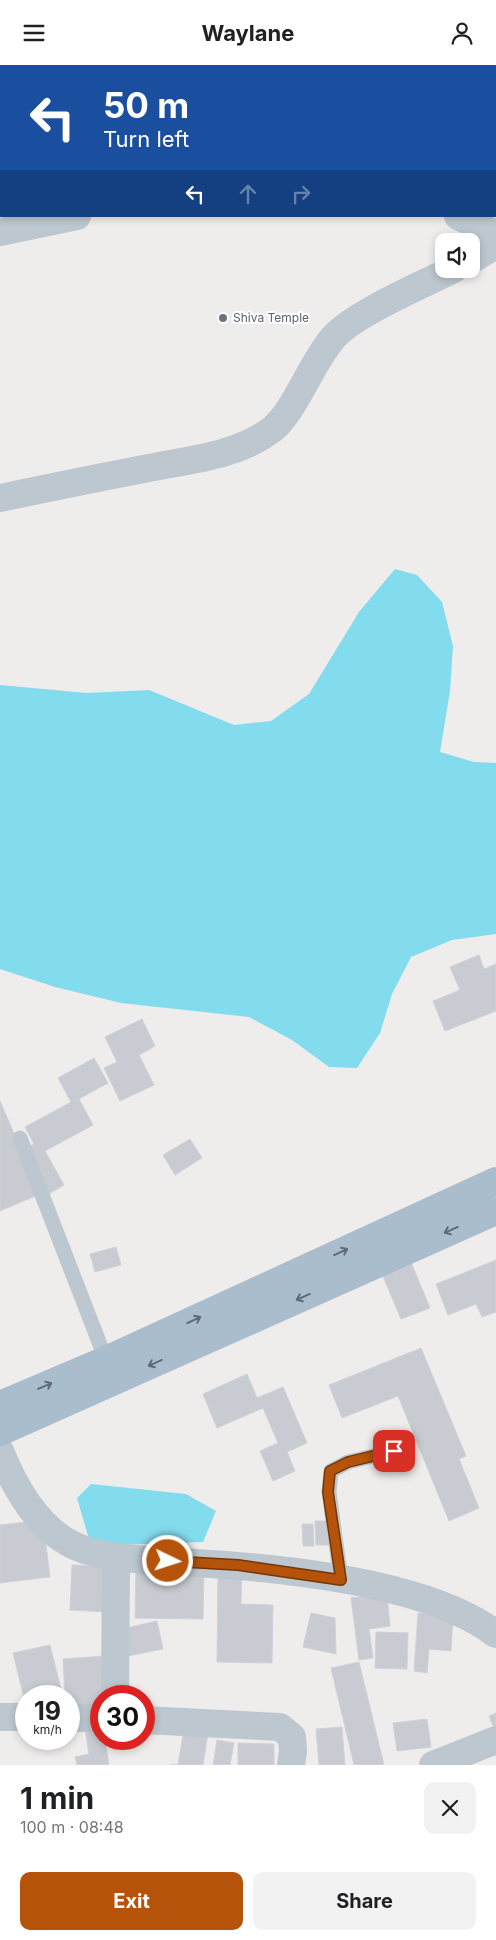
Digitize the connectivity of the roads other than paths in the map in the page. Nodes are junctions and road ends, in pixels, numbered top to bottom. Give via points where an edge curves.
1 (71, 217) edge
2 (460, 217) edge
3 (0, 232) edge
4 (496, 234) edge
5 (496, 245) edge
6 (480, 255) edge
7 (437, 278) edge
8 (0, 498) edge
9 (20, 1138) dead end
10 (496, 1181) edge
11 (496, 1211) edge
12 (106, 1360) junction
13 (0, 1405) edge
14 (0, 1432) edge
15 (0, 1451) edge
16 (394, 1451) dead end
17 (116, 1557) junction
18 (341, 1580) junction
19 (496, 1633) edge
20 (115, 1685) edge
21 (0, 1717) edge
22 (15, 1717) edge
23 (155, 1720) edge
24 (496, 1740) edge
25 (291, 1765) edge
26 (433, 1765) edge

1 - 3 street
2 - 4 street
5 - 6 street
7 - 8 street via 365,315 334,336 272,430 247,446
9 - 12 lane
12 -> 10 main road
11 -> 14 main road
13 -> 12 main road
15 - 17 street via 20,1493 45,1526 70,1544
16 - 18 lane via 348,1462 330,1471 328,1492
17 - 18 street via 238,1565
17 - 20 street
18 - 19 street via 404,1593 477,1620
21 - 22 street
23 - 25 street via 280,1727 292,1737
24 - 26 street

